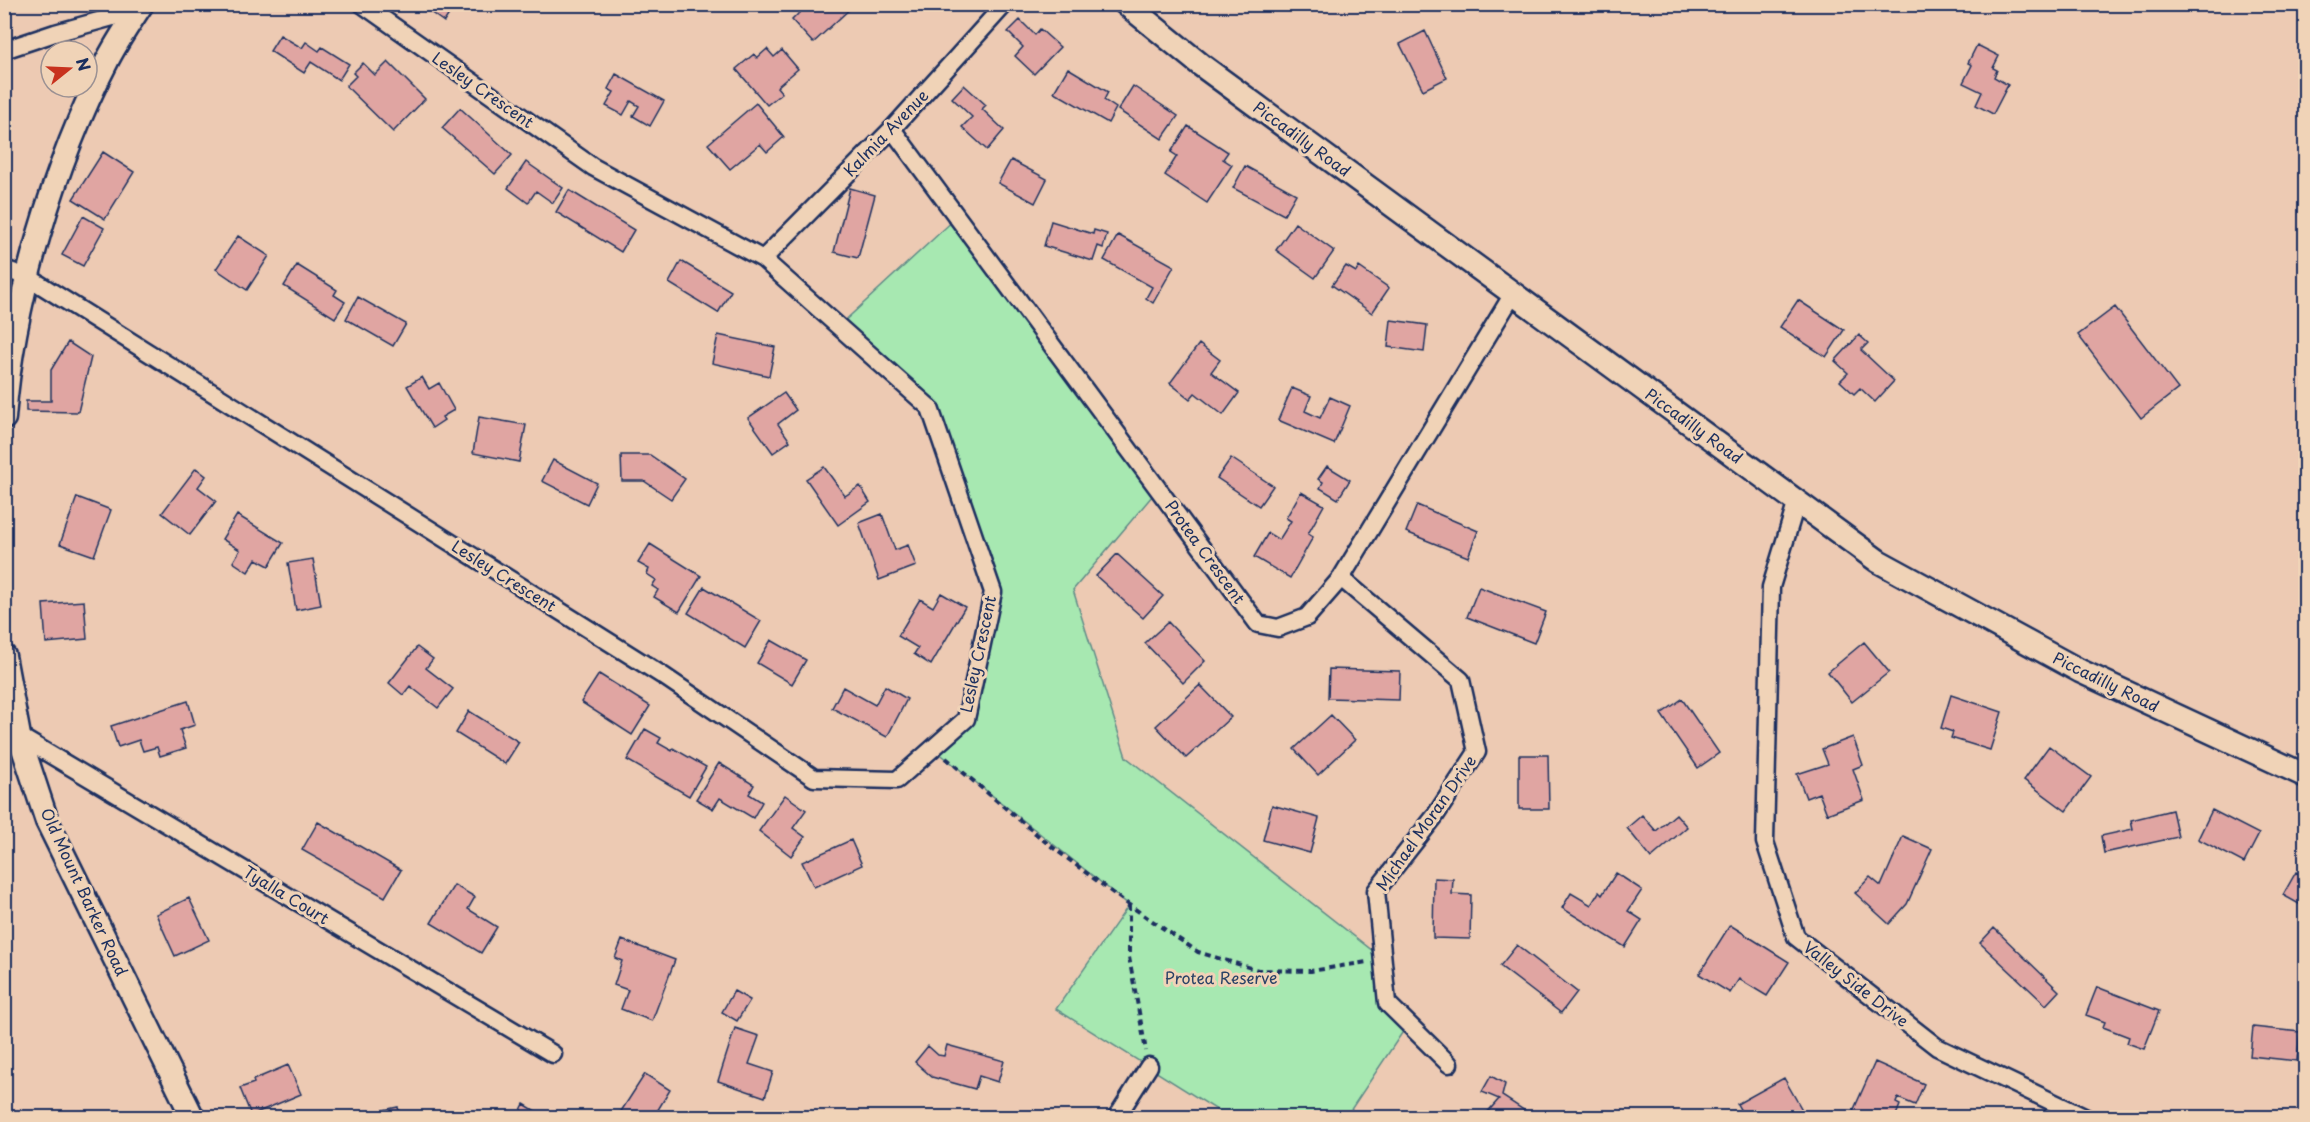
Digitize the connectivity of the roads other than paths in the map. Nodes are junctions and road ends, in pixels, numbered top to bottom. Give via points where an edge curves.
1 (362, 4) edge
2 (1005, 4) edge
3 (1126, 4) edge
4 (140, 7) edge
5 (4, 50) edge
6 (892, 129) junction
7 (763, 258) junction
8 (4, 269) edge
9 (28, 276) junction
10 (1514, 294) junction
11 (4, 418) edge
12 (1797, 501) junction
13 (1341, 578) junction
14 (4, 656) edge
15 (19, 736) junction
16 (2306, 776) edge
17 (553, 1054) dead end
18 (1449, 1064) dead end
19 (1149, 1066) road end
20 (194, 1118) edge
21 (1116, 1118) edge
22 (2086, 1118) edge

1 - 7 street, Lesley Crescent via 593,167
2 - 6 street, Kalmia Avenue
3 - 10 main road, Piccadilly Road via 1202,65
4 - 5 street
4 - 9 main road via 108,58 70,140
6 - 7 street, Kalmia Avenue
6 - 13 street, Protea Crescent via 1258,624 1278,628 1307,617
7 - 9 street, Lesley Crescent via 930,408 993,592 966,719 897,780 814,778 665,677
8 - 9 street, Lesley Crescent
9 - 11 main road via 8,374
10 - 12 main road, Piccadilly Road
10 - 13 street, Protea Crescent
12 - 16 main road, Piccadilly Road via 1878,561 2080,671
12 - 22 street, Valley Side Drive via 1771,587 1765,842 1796,937 1937,1047
13 - 18 street, Michael Moran Drive via 1461,680 1477,752 1435,816 1376,891 1387,1003
14 - 15 main road, Old Mount Barker Road
15 - 17 street, Tyalla Court
15 - 20 main road, Old Mount Barker Road via 47,821
19 - 21 street

